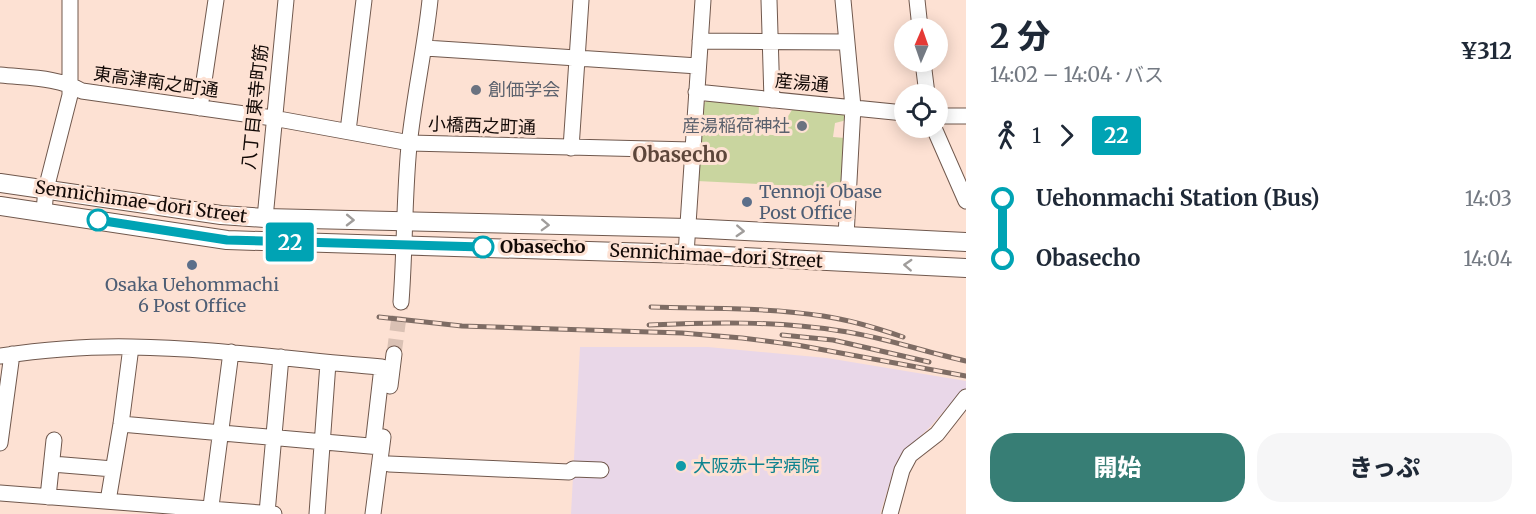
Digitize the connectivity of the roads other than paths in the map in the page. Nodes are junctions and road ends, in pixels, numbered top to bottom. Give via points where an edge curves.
1 (70, 0) edge
2 (216, 0) edge
3 (286, 0) edge
4 (364, 0) edge
5 (430, 0) edge
6 (581, 0) edge
7 (703, 0) edge
8 (769, 0) edge
9 (843, 0) edge
10 (916, 0) edge
11 (919, 18) edge
12 (700, 40) junction
13 (770, 41) junction
14 (846, 42) junction
15 (425, 48) junction
16 (577, 58) junction
17 (698, 66) junction
18 (0, 75) edge
19 (70, 84) junction
20 (696, 92) junction
21 (772, 100) junction
22 (853, 107) junction
23 (200, 108) junction
24 (894, 112) edge
25 (948, 116) edge
26 (966, 116) edge
27 (273, 118) junction
28 (348, 131) junction
29 (938, 138) edge
30 (410, 143) junction
31 (571, 148) junction
32 (692, 150) junction
33 (0, 183) edge
34 (46, 189) junction
35 (966, 201) edge
36 (0, 206) edge
37 (44, 212) junction
38 (265, 218) junction
39 (405, 221) junction
40 (687, 228) junction
41 (846, 236) junction
42 (966, 242) edge
43 (404, 245) junction
44 (686, 254) junction
45 (966, 268) edge
46 (401, 303) tunnel mouth
47 (131, 347) junction
48 (231, 352) junction
49 (394, 354) tunnel mouth
50 (6, 355) edge
51 (281, 357) junction
52 (328, 363) junction
53 (966, 397) edge
54 (121, 424) junction
55 (219, 432) junction
56 (274, 437) junction
57 (54, 440) dead end
58 (322, 441) junction
59 (0, 443) edge
60 (377, 446) junction
61 (52, 464) junction
62 (389, 464) dead end
63 (113, 469) junction
64 (601, 470) dead end
65 (0, 493) edge
66 (48, 497) junction
67 (108, 501) junction
68 (77, 507) edge
69 (210, 511) edge
70 (267, 513) edge
71 (274, 514) edge
72 (317, 514) edge
73 (373, 514) edge
74 (890, 514) edge

1 - 19 street
2 - 23 street
3 - 27 street, 八丁目東寺町筋
4 - 28 street
5 - 15 street
6 - 16 street
7 - 12 street
8 - 13 street
9 - 14 street
10 - 11 street
12 - 13 street
12 - 17 street
13 - 14 street
13 - 21 street
14 - 22 street
15 - 16 street
15 - 30 street
16 - 17 street
16 - 31 street
17 - 20 street
18 - 19 street, 東高津南之町通
19 - 23 street, 東高津南之町通 via 82,91
19 - 34 street
20 - 21 street, 産湯通
20 - 32 street
21 - 22 street, 産湯通
22 - 24 street, 産湯通
22 - 41 street
23 - 27 street, 東高津南之町通
25 - 26 street
27 - 28 street, 小橋西之町通
27 - 38 street, 八丁目東寺町筋
28 - 30 street, 小橋西之町通
29 - 35 street
30 - 31 street, 小橋西之町通
30 - 39 street
31 - 32 street, 小橋西之町通
32 - 40 street
33 - 34 main road, Sennichimae-dori Street
34 - 37 street
34 - 38 main road, Sennichimae-dori Street
36 - 37 main road, Sennichimae-dori Street
37 - 43 main road, Sennichimae-dori Street via 227,240
38 -> 39 main road, Sennichimae-dori Street
39 -> 40 main road, Sennichimae-dori Street
39 - 43 street
40 -> 41 main road, Sennichimae-dori Street
40 - 44 street
41 - 42 main road, Sennichimae-dori Street
43 - 44 main road, Sennichimae-dori Street
43 - 46 street
45 -> 44 main road, Sennichimae-dori Street
47 - 48 street
47 - 50 street
47 - 54 street
48 - 51 street
48 - 55 street
49 - 60 street
50 - 59 street
51 - 52 street
51 - 56 street
52 - 58 street
52 - 60 street via 382,367
53 - 74 street via 937,434 910,455
54 - 55 street
54 - 63 street
55 - 56 street
55 - 69 street
56 - 58 street
56 - 70 street
57 - 61 street
58 - 60 street
58 - 72 street
60 - 73 street
61 - 63 street
61 - 66 street
62 - 64 street
63 - 67 street
65 - 66 street
66 - 68 street
67 - 68 street
67 - 69 street
69 - 70 street
70 - 71 street

